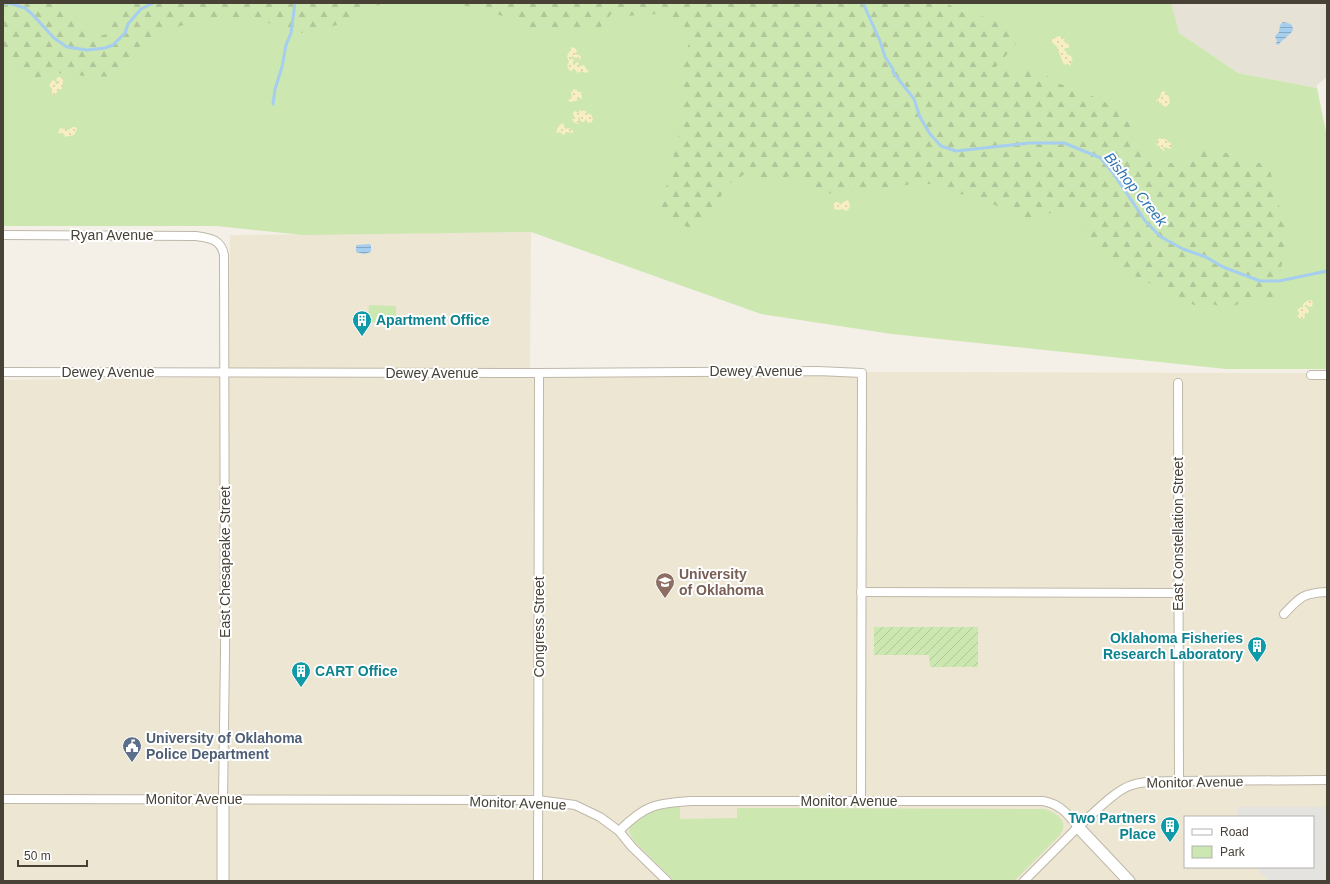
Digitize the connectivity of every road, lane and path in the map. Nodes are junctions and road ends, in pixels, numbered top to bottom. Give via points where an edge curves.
1 (3, 234) edge
2 (219, 244) joint
3 (3, 372) edge
4 (224, 372) junction
5 (539, 373) junction
6 (1311, 375) dead end
7 (1327, 375) edge
8 (1178, 383) dead end
9 (861, 592) junction
10 (1327, 592) edge
11 (1178, 593) junction
12 (1284, 614) dead end
13 (1327, 780) edge
14 (1179, 781) junction
15 (3, 799) edge
16 (223, 800) junction
17 (538, 800) junction
18 (861, 801) junction
19 (1078, 827) junction
20 (619, 831) junction
21 (223, 881) edge
22 (538, 881) edge
23 (667, 881) edge
24 (1024, 881) edge
25 (1129, 881) edge

1 - 2 street, Ryan Avenue via 196,236 214,240
2 - 4 street, East Chesapeake Street via 224,255
3 - 4 street, Dewey Avenue
4 - 5 street, Dewey Avenue
4 - 16 street, East Chesapeake Street
5 - 9 street, Dewey Avenue via 862,373
5 - 17 street, Congress Street
6 - 7 street
8 - 11 street, East Constellation Street
9 - 11 street
9 - 18 street
10 - 12 street via 1306,594
11 - 14 street, East Constellation Street
13 - 14 street, Monitor Avenue
14 - 19 street, Monitor Avenue via 1132,785 1123,789
15 - 16 street, Monitor Avenue
16 - 17 street, Monitor Avenue
16 - 21 street, East Chesapeake Street
17 - 20 street, Monitor Avenue via 575,805 600,817
17 - 22 street, Congress Street
18 - 19 street, Monitor Avenue via 1043,801 1051,802 1063,809
18 - 20 street, Monitor Avenue via 670,802 649,807
19 - 24 street, Monitor Avenue
19 - 25 street
20 - 23 street

